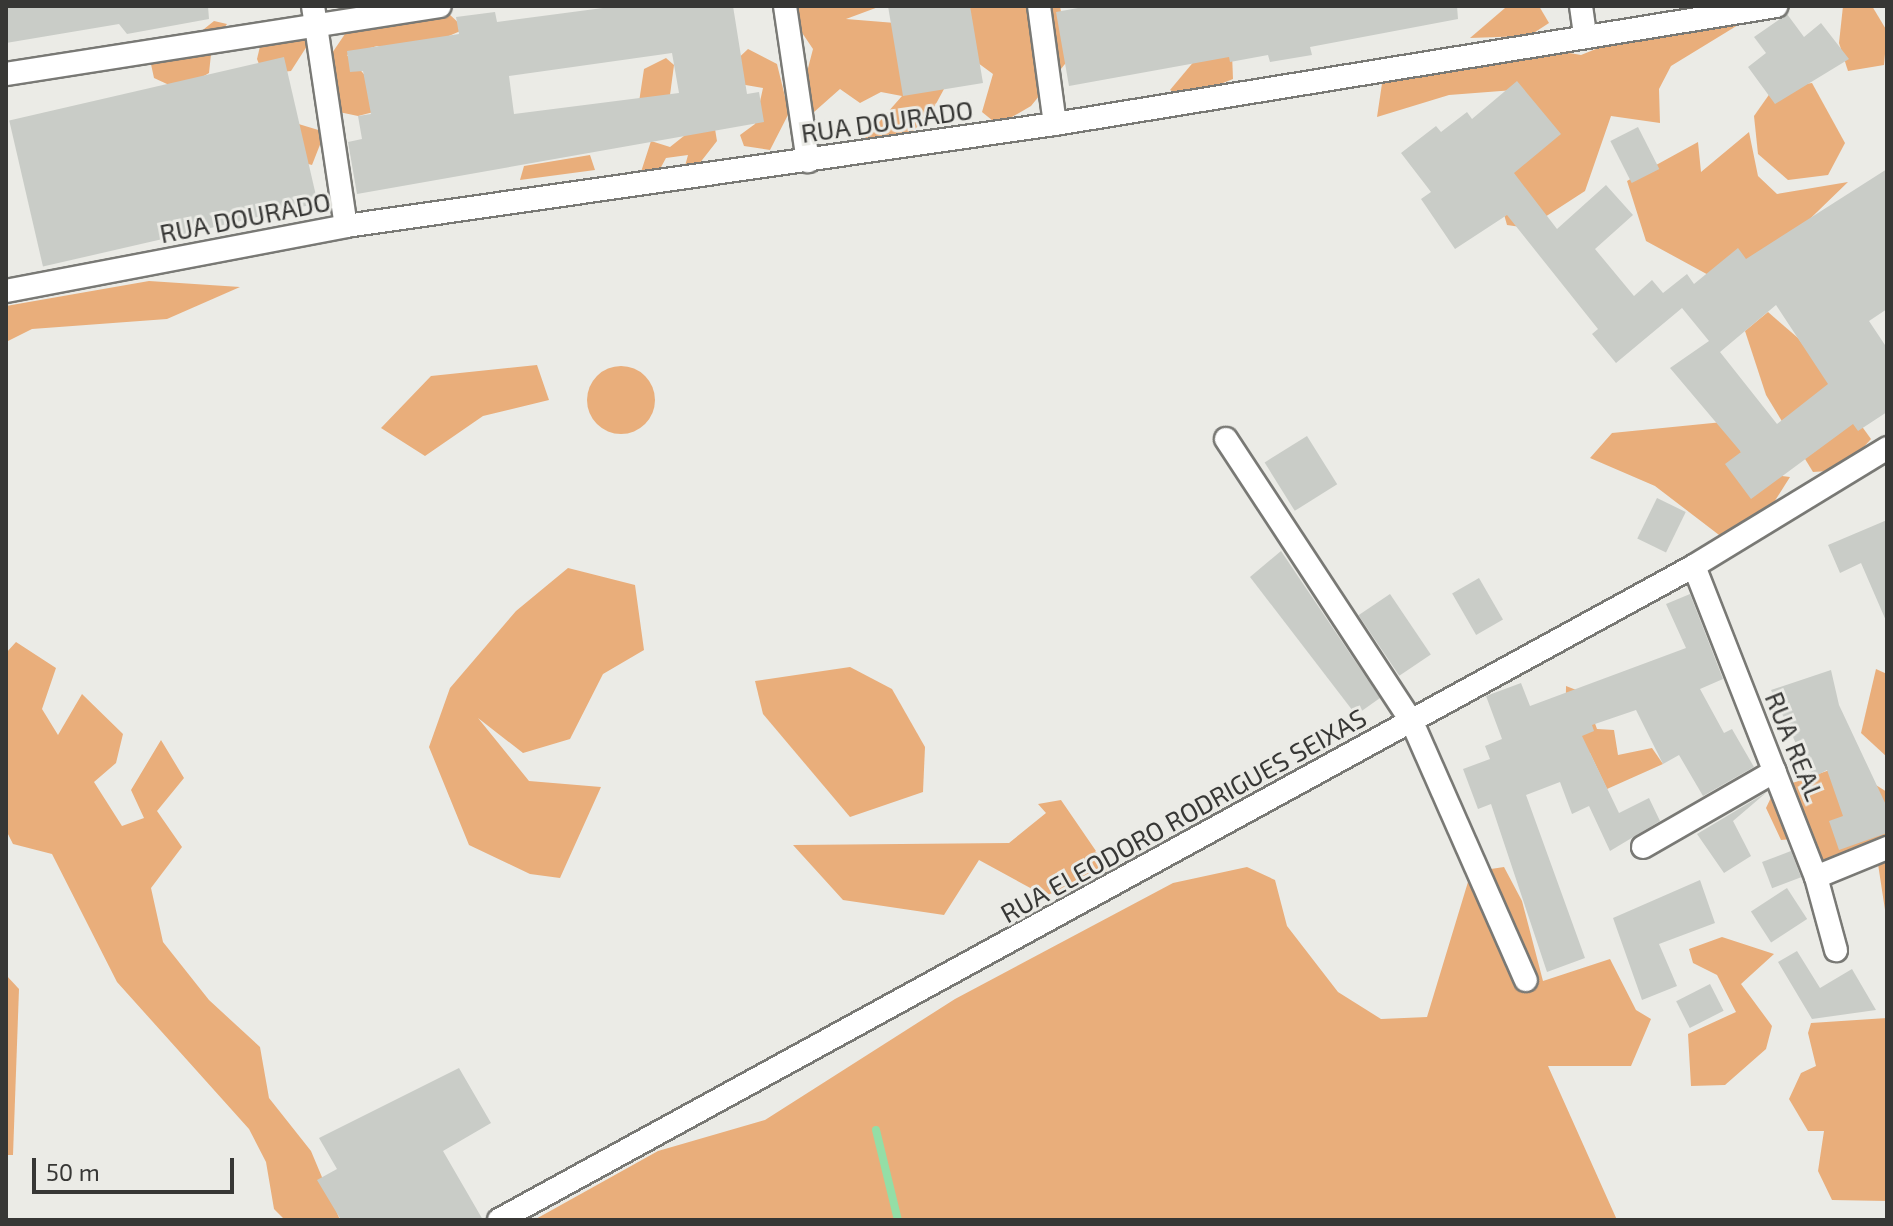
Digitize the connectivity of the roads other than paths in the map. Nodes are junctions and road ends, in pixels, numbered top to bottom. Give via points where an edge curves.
1 (440, 6) edge
2 (785, 6) edge
3 (1039, 6) edge
4 (1581, 6) edge
5 (1776, 6) edge
6 (314, 17) edge
7 (1585, 33) junction
8 (6, 74) edge
9 (1055, 124) junction
10 (808, 161) junction
11 (346, 226) junction
12 (6, 291) edge
13 (1226, 439) dead end
14 (1887, 448) edge
15 (1694, 566) junction
16 (1412, 722) junction
17 (1775, 771) junction
18 (1643, 847) dead end
19 (1887, 848) edge
20 (1816, 877) junction
21 (1836, 950) dead end
22 (1526, 980) dead end
23 (499, 1220) edge

1 - 6 street
2 - 10 street
3 - 9 street
4 - 7 street
5 - 7 street, RUA DOURADO
6 - 8 street
6 - 11 street
7 - 9 street, RUA DOURADO
9 - 10 street, RUA DOURADO
10 - 11 street, RUA DOURADO
11 - 12 street, RUA DOURADO
13 - 16 street
14 - 15 street, RUA ELEODORO RODRIGUES SEIXAS
15 - 16 street, RUA ELEODORO RODRIGUES SEIXAS
15 - 17 street, RUA REAL
16 - 22 street
16 - 23 street, RUA ELEODORO RODRIGUES SEIXAS
17 - 18 street
17 - 20 street, RUA REAL
19 - 20 street
20 - 21 street, RUA REAL

